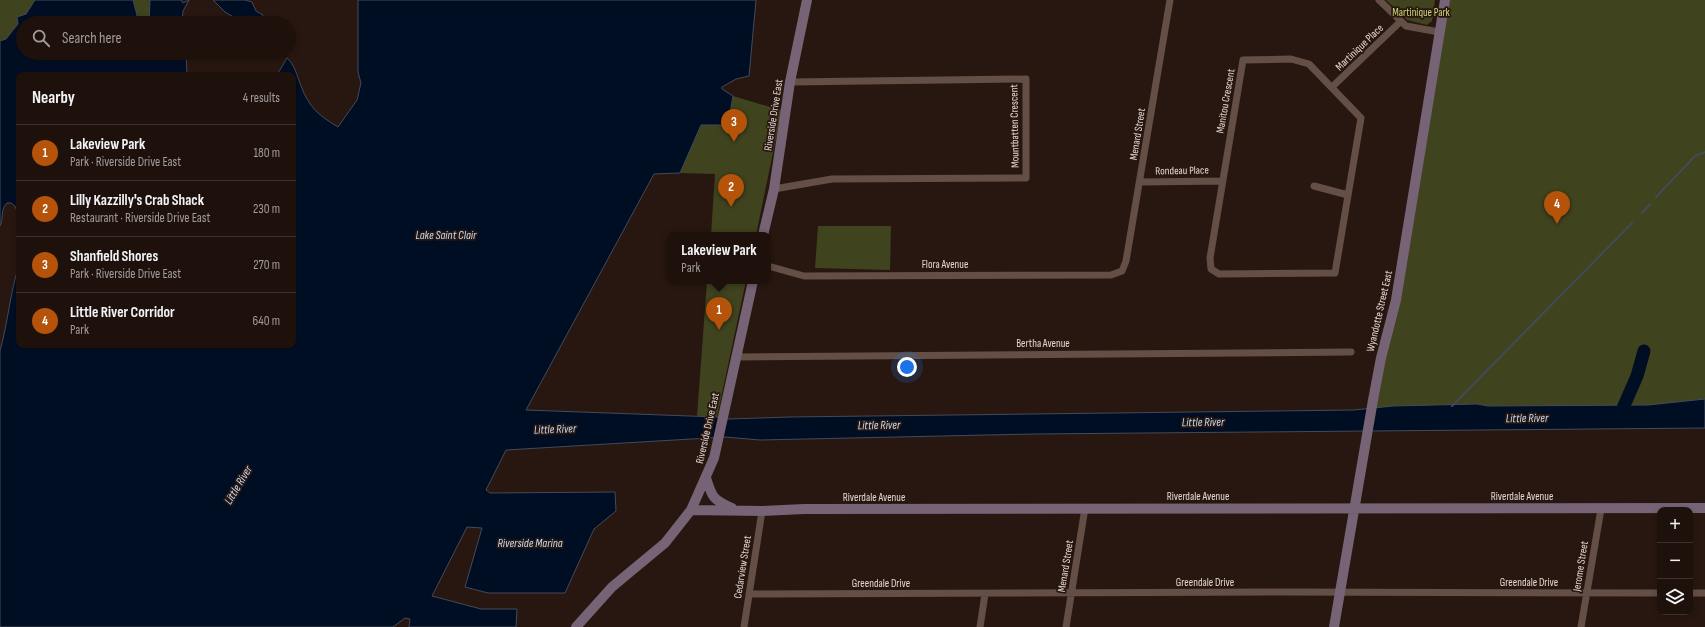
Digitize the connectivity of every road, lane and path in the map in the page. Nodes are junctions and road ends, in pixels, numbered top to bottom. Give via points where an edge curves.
1 (807, 0) edge
2 (1170, 0) edge
3 (1379, 0) edge
4 (1444, 0) edge
5 (1400, 22) junction
6 (1439, 32) junction
7 (790, 82) junction
8 (1332, 87) junction
9 (1223, 181) junction
10 (1140, 182) junction
11 (1314, 186) dead end
12 (774, 189) junction
13 (1348, 195) junction
14 (764, 232) edge
15 (771, 267) edge
16 (1122, 271) joint
17 (752, 284) edge
18 (1351, 352) dead end
19 (736, 356) junction
20 (706, 478) junction
21 (1085, 508) junction
22 (1354, 508) junction
23 (1705, 508) edge
24 (1601, 509) junction
25 (691, 510) junction
26 (736, 510) junction
27 (762, 511) junction
28 (1340, 593) junction
29 (1587, 593) junction
30 (1657, 593) edge
31 (1693, 593) edge
32 (1705, 593) edge
33 (749, 594) junction
34 (985, 594) junction
35 (1072, 594) junction
36 (576, 627) edge
37 (744, 627) edge
38 (980, 627) edge
39 (1066, 627) edge
40 (1334, 627) edge
41 (1581, 627) edge

1 - 7 street, Riverside Drive East
2 - 10 street, Menard Street
3 - 5 street
4 - 6 street, Wyandotte Street East
5 - 6 street via 1406,26
5 - 8 street, Martinique Place
6 - 22 street, Wyandotte Street East via 1396,300 1381,358
7 - 12 street, Riverside Drive East
7 - 12 street, Mountbatten Crescent via 1026,79 1026,178 832,179
8 - 9 street, Manitou Crescent via 1309,64 1292,59 1244,60
8 - 13 street, Manitou Crescent via 1361,118
9 - 10 street, Rondeau Place
9 - 13 street, Manitou Crescent via 1210,258 1211,269 1220,274 1335,273
10 - 16 street, Menard Street
11 - 13 street
12 - 14 street, Riverside Drive East
15 - 16 street, Flora Avenue via 804,276 1111,275
17 - 19 street, Riverside Drive East
18 - 19 street, Bertha Avenue
19 - 20 street, Riverside Drive East via 714,458
20 - 25 street, Riverside Drive East
20 - 26 street via 717,502
21 - 22 street, Riverdale Avenue
21 - 27 street, Riverdale Avenue
21 - 35 street, Menard Street
22 - 24 street, Riverdale Avenue
22 - 28 street, Wyandotte Street East
23 - 24 street, Riverdale Avenue
24 - 29 street, Jerome Street
25 - 26 street, Riverdale Avenue
25 - 36 street, Riverside Drive East via 665,543 612,587
26 - 27 street, Riverdale Avenue
27 - 33 street, Cedarview Street
28 - 29 street, Greendale Drive
28 - 35 street, Greendale Drive
28 - 40 street, Wyandotte Street East
29 - 30 street, Greendale Drive
29 - 41 street, Jerome Street
31 - 32 street
33 - 34 street, Greendale Drive
33 - 37 street, Cedarview Street
34 - 35 street, Greendale Drive
34 - 38 street
35 - 39 street, Menard Street

